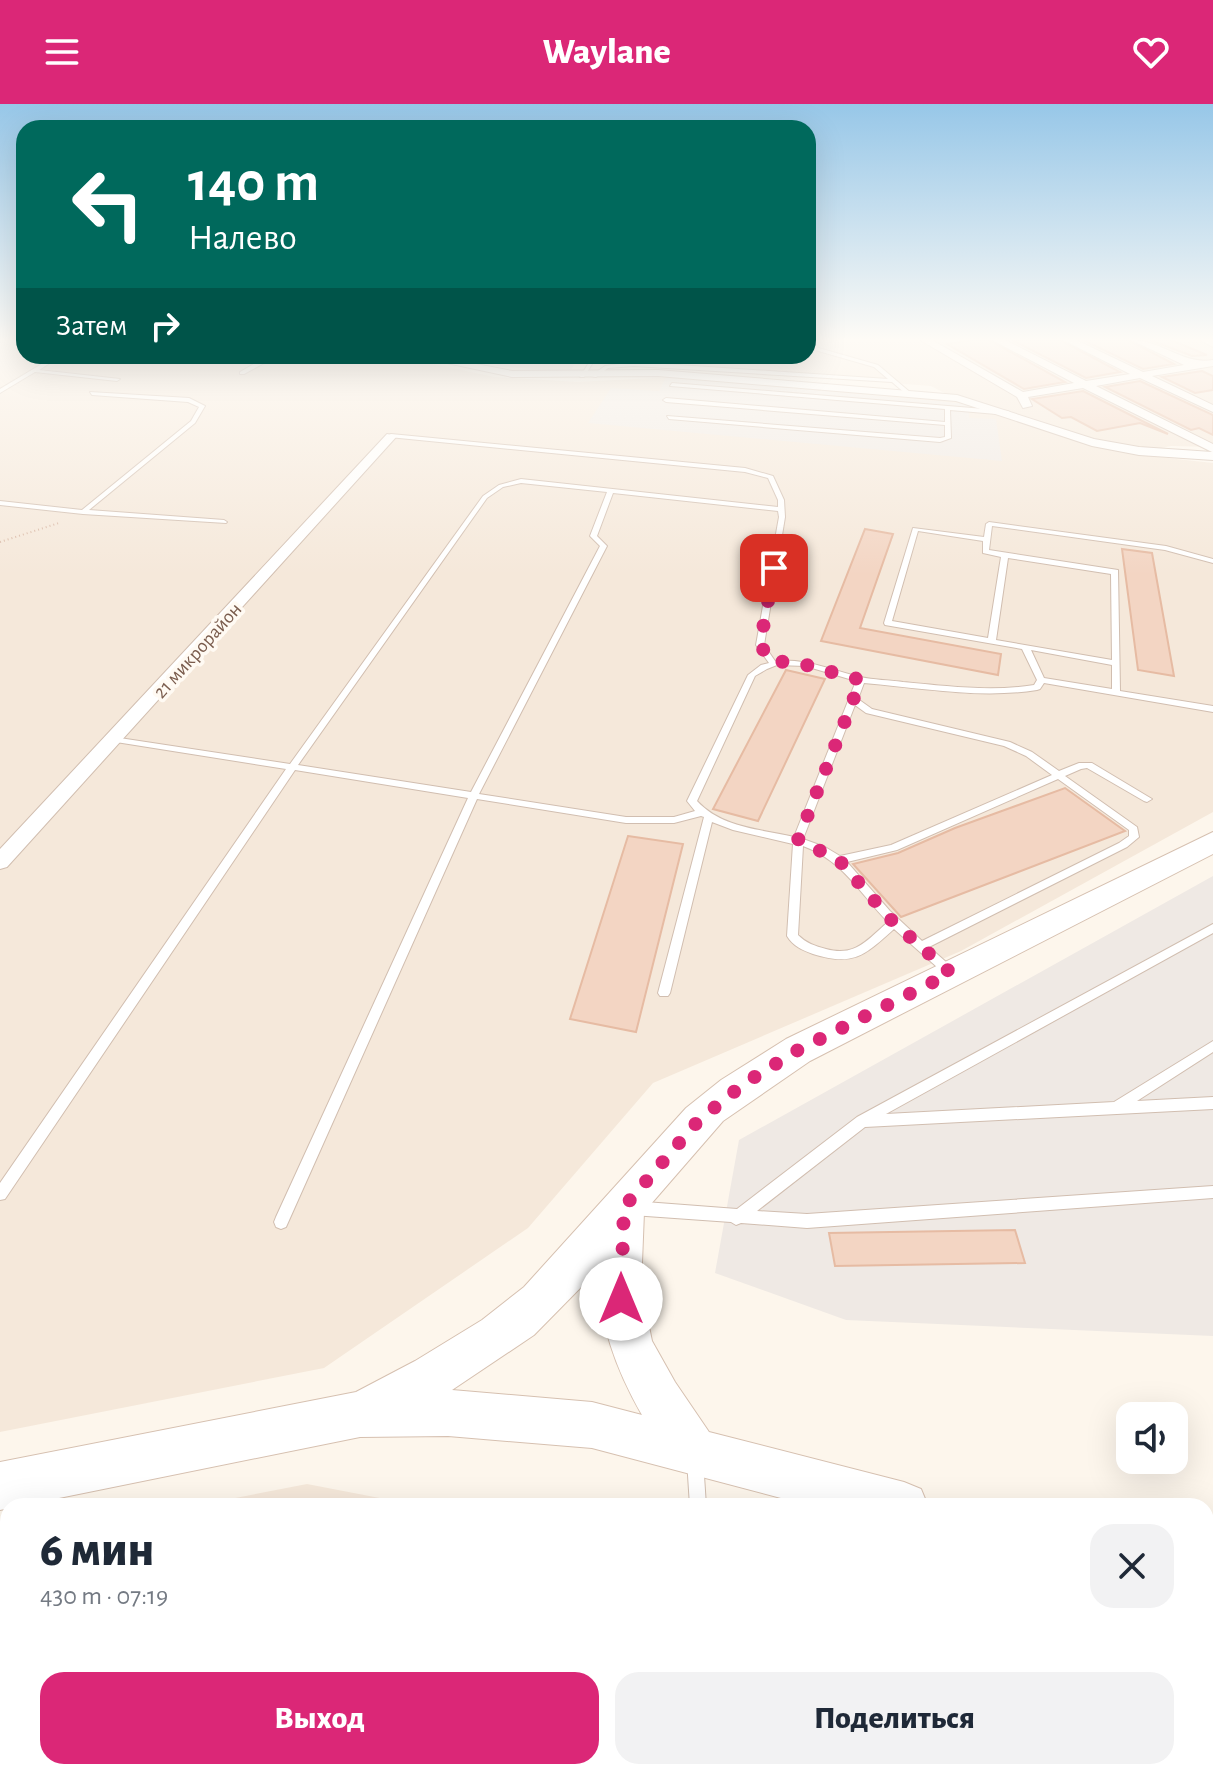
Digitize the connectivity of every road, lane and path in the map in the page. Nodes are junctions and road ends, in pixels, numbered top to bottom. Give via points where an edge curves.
1 (195, 418) edge
2 (682, 418) edge
3 (736, 418) edge
4 (881, 418) edge
5 (948, 418) edge
6 (1024, 418) edge
7 (1036, 418) edge
8 (1153, 418) edge
9 (734, 423) junction
10 (1039, 423) junction
11 (948, 424) junction
12 (391, 436) joint
13 (1213, 449) edge
14 (1213, 456) edge
15 (611, 491) junction
16 (0, 503) edge
17 (782, 509) junction
18 (83, 512) junction
19 (224, 522) dead end
20 (987, 540) junction
21 (0, 542) edge
22 (1005, 555) junction
23 (1213, 561) edge
24 (992, 641) junction
25 (1025, 647) junction
26 (771, 661) junction
27 (1116, 663) junction
28 (861, 680) junction
29 (1041, 680) junction
30 (1116, 691) junction
31 (853, 700) junction
32 (1213, 709) edge
33 (116, 739) junction
34 (293, 766) junction
35 (1059, 774) junction
36 (474, 795) junction
37 (1147, 799) dead end
38 (703, 815) junction
39 (798, 840) junction
40 (1213, 842) edge
41 (839, 860) junction
42 (0, 862) edge
43 (894, 923) junction
44 (1213, 928) edge
45 (921, 946) junction
46 (951, 973) junction
47 (664, 993) dead end
48 (1213, 1046) edge
49 (1213, 1103) edge
50 (1118, 1108) junction
51 (862, 1121) junction
52 (1213, 1192) edge
53 (0, 1194) edge
54 (624, 1207) junction
55 (736, 1218) junction
56 (281, 1222) dead end
57 (360, 1414) junction
58 (695, 1452) junction
59 (0, 1486) edge
60 (698, 1498) edge
61 (873, 1498) edge

1 - 18 lane
2 - 9 lane
3 - 9 lane
4 - 11 lane
5 - 11 lane
6 - 10 street
7 - 10 street
8 - 13 street
9 - 11 lane via 940,440 948,438
10 - 14 street via 1114,447
12 - 17 lane via 745,470 771,477
12 - 33 street, 21 микрорайон
15 - 17 lane
15 - 34 lane via 521,481 485,497
15 - 36 lane via 593,536 604,546
16 - 18 lane
17 - 26 lane via 760,645
18 - 19 lane
18 - 21 path
20 - 22 lane via 985,552
20 - 23 lane via 989,524 1166,548
20 - 24 lane via 915,529 888,623
22 - 24 lane
22 - 27 lane via 1115,572
24 - 25 lane
25 - 27 lane
25 - 29 lane
26 - 28 lane
26 - 38 lane via 752,675 695,789 692,801
27 - 30 lane
28 - 29 lane via 1026,690
28 - 31 lane
29 - 30 lane
30 - 32 lane
31 - 35 lane via 869,711 1007,744
31 - 39 lane
33 - 34 lane
33 - 42 street, 21 микрорайон
34 - 36 lane
34 - 53 lane
35 - 37 lane via 1089,765
35 - 41 lane via 893,848
35 - 45 lane via 1127,820 1134,837
36 - 38 lane via 626,820
36 - 56 lane
38 - 39 lane
38 - 47 lane
39 - 41 lane
39 - 43 lane via 792,936 798,944 842,959 854,956
40 - 46 street
41 - 43 lane
43 - 45 lane
44 - 51 lane
45 - 46 lane
46 - 54 street via 798,1050 745,1083 698,1121
48 - 50 lane
49 - 50 lane
50 - 51 lane
51 - 55 lane
52 - 55 lane via 807,1221
54 - 55 lane
54 - 57 street via 586,1254 491,1343 435,1378
54 - 58 street via 621,1299 629,1340 651,1390
57 - 58 street via 448,1413 592,1425
57 - 59 street
58 - 60 lane
58 - 61 street

